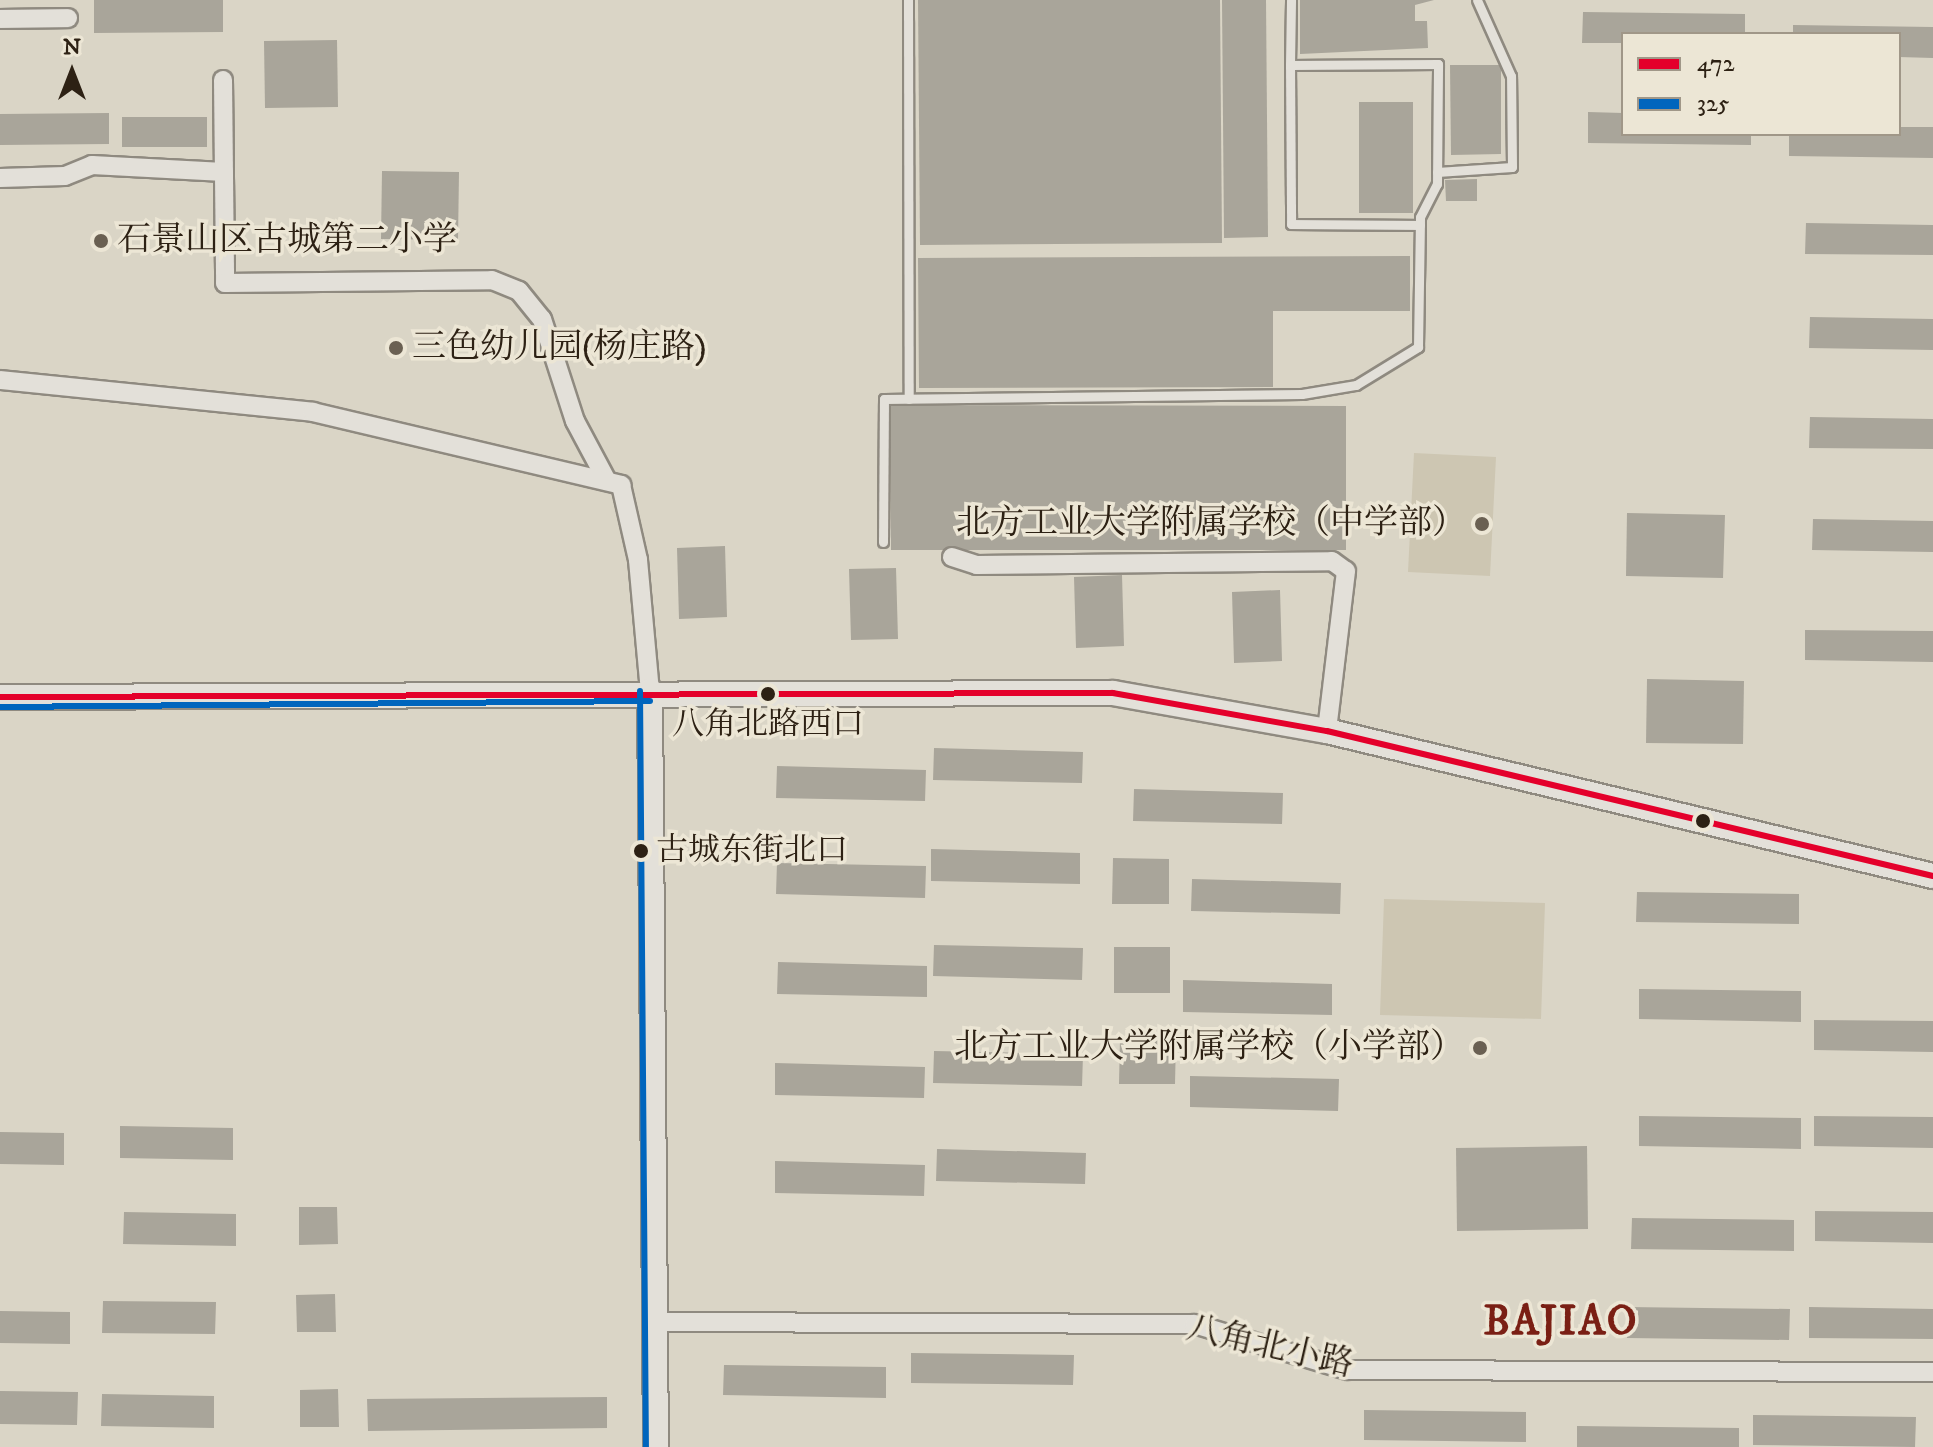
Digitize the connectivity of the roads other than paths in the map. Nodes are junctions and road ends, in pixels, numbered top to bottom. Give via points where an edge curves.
1 (908, 0) edge
2 (1291, 0) edge
3 (1477, 0) edge
4 (68, 18) dead end
5 (0, 19) edge
6 (1290, 65) junction
7 (223, 80) dead end
8 (224, 172) junction
9 (1437, 172) junction
10 (0, 178) edge
11 (1420, 225) junction
12 (0, 380) edge
13 (909, 399) junction
14 (607, 481) junction
15 (883, 542) dead end
16 (952, 557) dead end
17 (650, 691) junction
18 (0, 697) edge
19 (1327, 731) junction
20 (1933, 876) edge
21 (655, 1322) junction
22 (1933, 1372) edge
23 (656, 1447) edge

1 - 13 lane
2 - 6 lane
3 - 9 lane via 1511,76 1512,167
4 - 5 street
6 - 9 lane via 1438,64
6 - 11 lane via 1291,224
7 - 8 street
8 - 10 street via 92,165 65,176
8 - 14 street via 225,283 492,280 519,291 542,319 575,421
9 - 11 lane
11 - 13 lane via 1418,347 1356,385 1302,394
12 - 14 street via 313,412
13 - 15 lane via 884,399
14 - 17 street via 621,485 638,560
16 - 19 street via 977,565 1332,561 1346,571
17 - 18 street
17 - 19 street via 1068,689
17 - 21 street
19 - 20 street
21 - 22 street, 八角北小路 via 1194,1324 1347,1370
21 - 23 street

